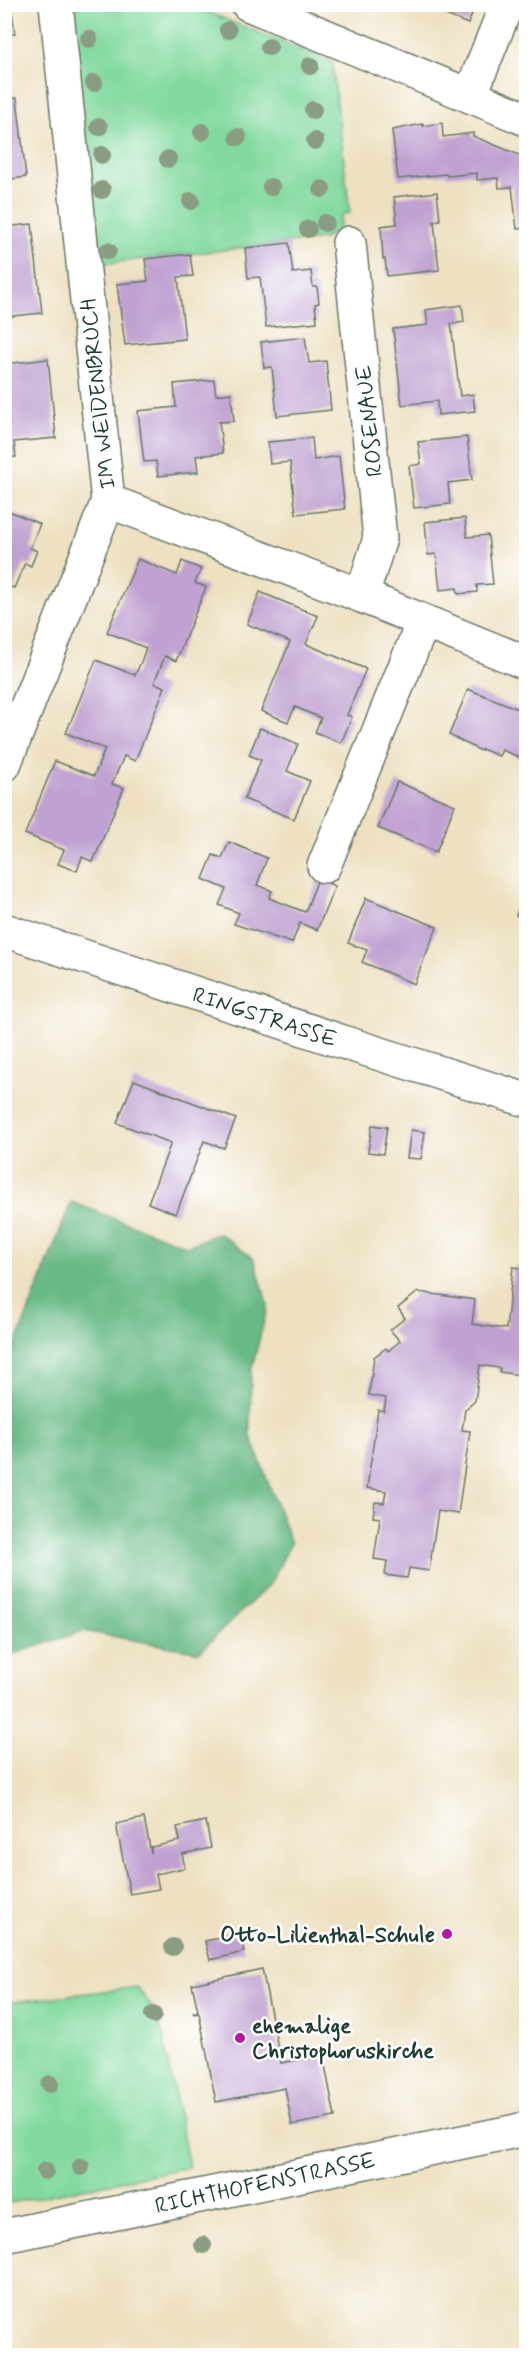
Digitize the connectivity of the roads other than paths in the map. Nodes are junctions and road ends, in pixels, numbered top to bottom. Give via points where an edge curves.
1 (56, 4) edge
2 (248, 4) edge
3 (507, 4) edge
4 (470, 96) junction
5 (526, 119) edge
6 (349, 243) dead end
7 (108, 501) junction
8 (362, 596) junction
9 (423, 622) junction
10 (526, 663) edge
11 (4, 765) edge
12 (324, 866) dead end
13 (4, 930) edge
14 (526, 1100) edge
15 (526, 2129) edge
16 (4, 2236) edge

1 - 7 street, IM WEIDENBRUCH
2 - 4 street
3 - 4 street
4 - 5 street
6 - 8 street, ROSENAUE via 380,538
7 - 8 street
7 - 11 street, IM WEIDENBRUCH
8 - 9 street
9 - 10 street
9 - 12 street
13 - 14 street, RINGSTRASSE
15 - 16 street, RICHTHOFENSTRASSE

